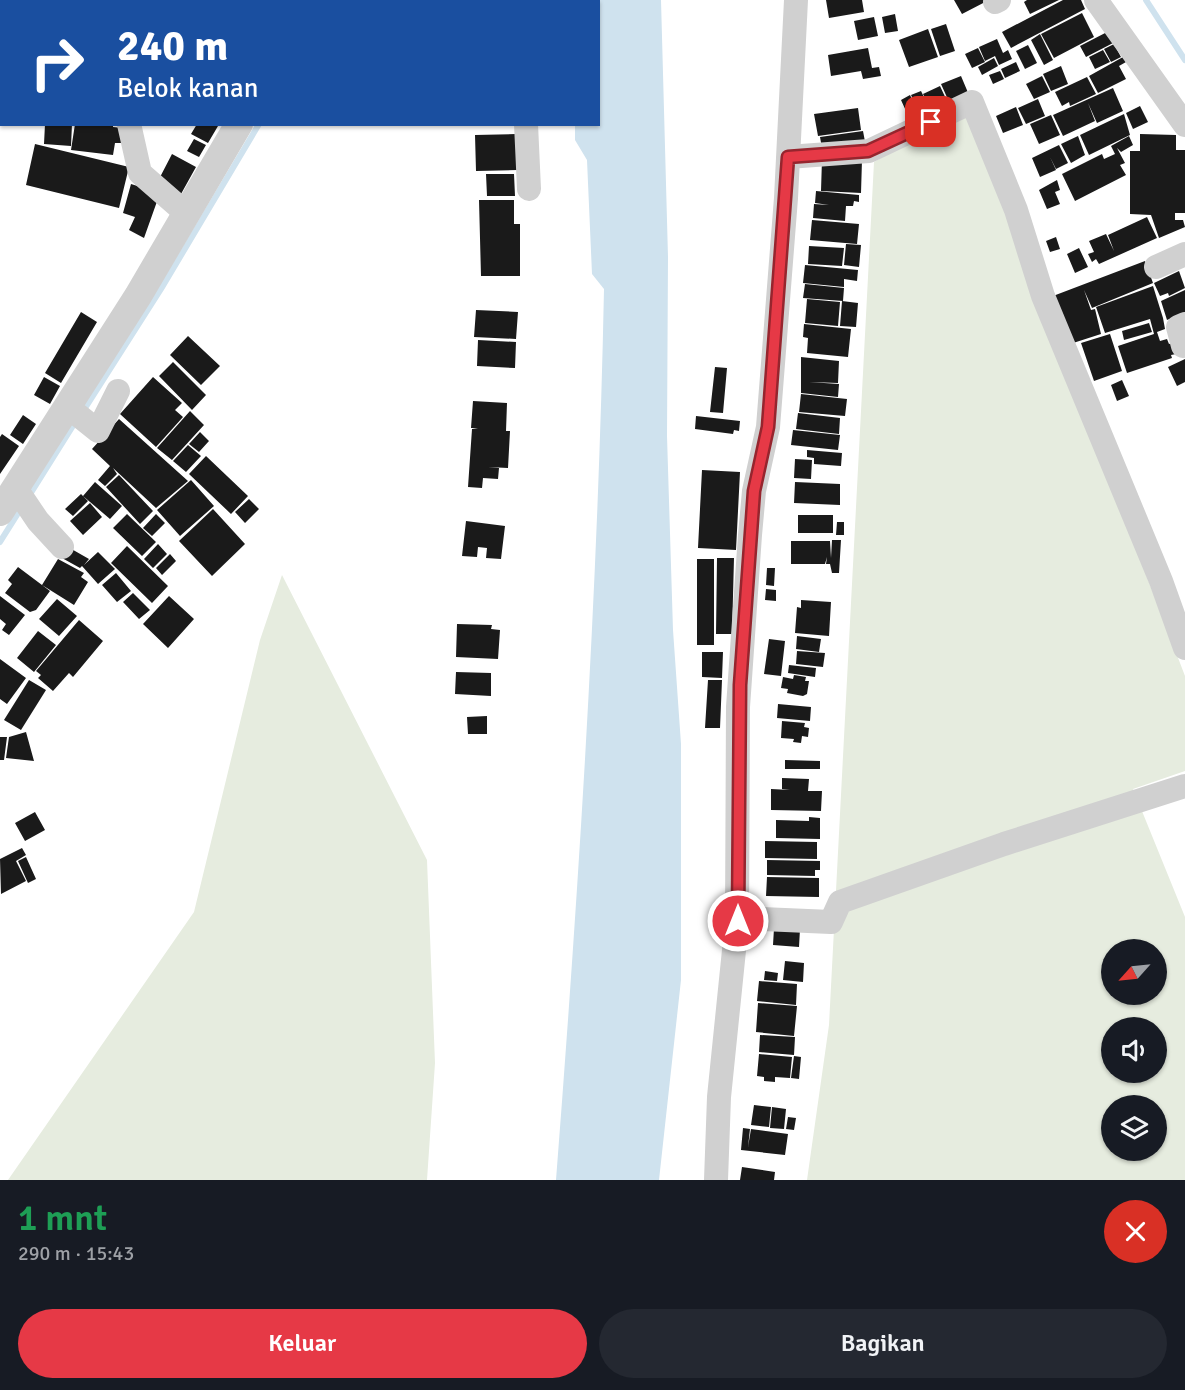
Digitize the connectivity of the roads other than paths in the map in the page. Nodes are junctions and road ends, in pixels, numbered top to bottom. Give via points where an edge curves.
1 (796, 0) edge
2 (1096, 0) edge
3 (1185, 124) edge
4 (129, 126) edge
5 (238, 126) edge
6 (526, 126) edge
7 (788, 157) junction
8 (529, 189) dead end
9 (187, 214) junction
10 (1185, 254) edge
11 (1156, 267) dead end
12 (118, 391) dead end
13 (70, 408) junction
14 (12, 498) edge
15 (62, 547) dead end
16 (1185, 648) edge
17 (1185, 786) edge
18 (738, 921) junction
19 (716, 1180) edge

1 - 7 street
2 - 3 street
4 - 9 street via 140,172
5 - 9 street
6 - 8 street
7 - 16 street via 868,151 972,102 1016,210 1043,296
7 - 18 street via 768,427 754,491 741,672
9 - 13 street
10 - 11 street
12 - 13 street via 98,431
13 - 14 street
14 - 15 street
17 - 18 street via 840,902 831,922
18 - 19 street via 719,1097

